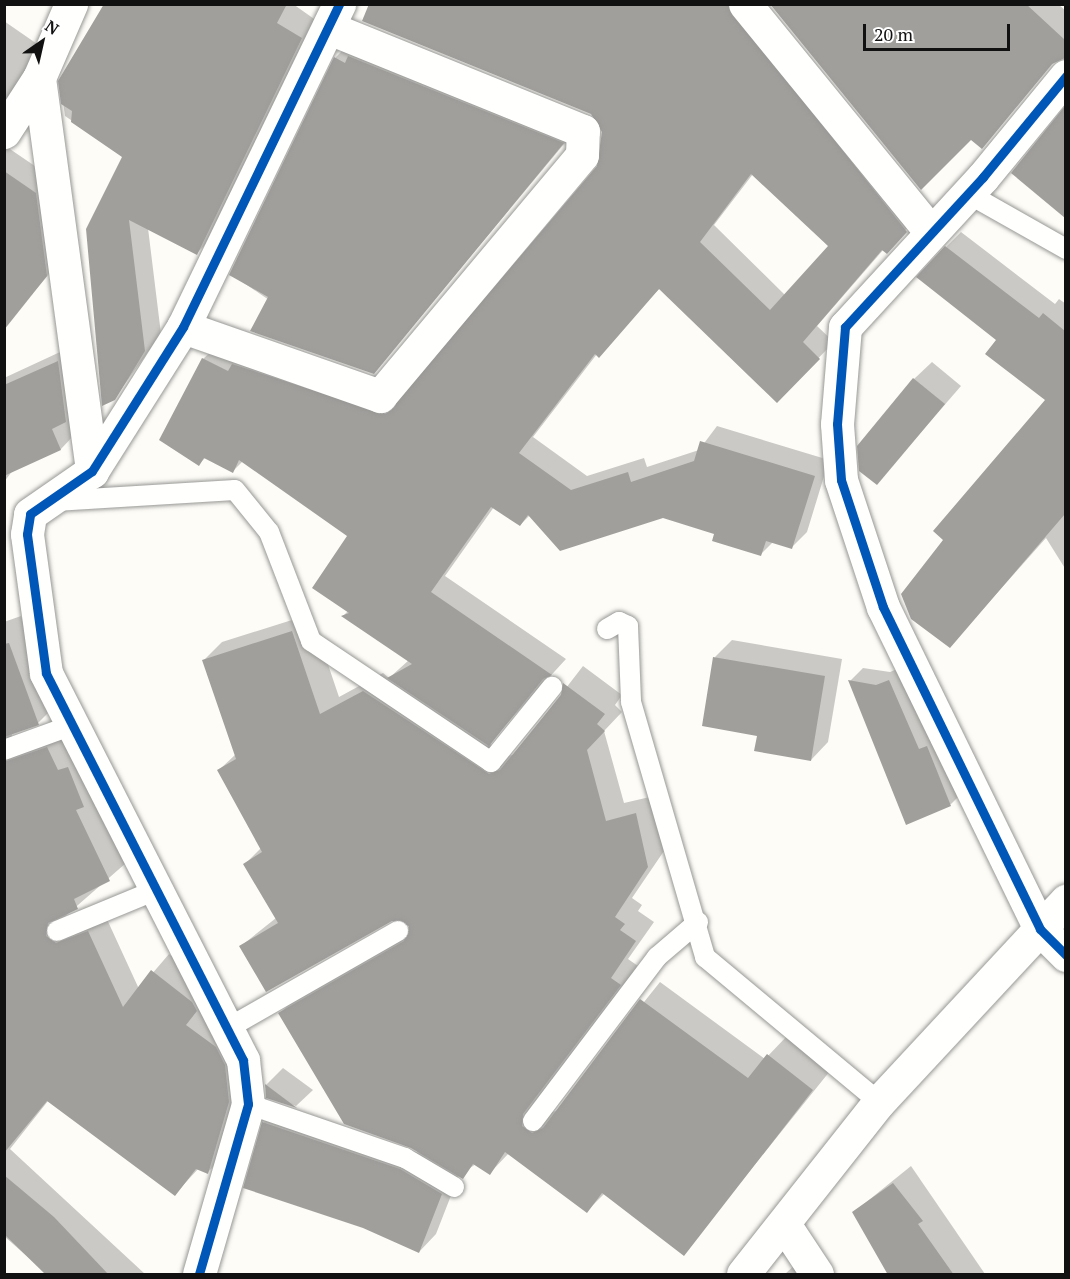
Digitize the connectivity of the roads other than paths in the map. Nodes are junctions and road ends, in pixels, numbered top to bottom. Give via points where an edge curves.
1 (71, 4) edge
2 (745, 4) edge
3 (334, 16) edge
4 (1065, 76) edge
5 (39, 78) junction
6 (4, 132) edge
7 (966, 193) junction
8 (930, 231) junction
9 (1065, 249) edge
10 (183, 327) junction
11 (92, 471) junction
12 (44, 501) junction
13 (607, 629) dead end
14 (552, 687) dead end
15 (70, 726) junction
16 (4, 750) edge
17 (156, 890) junction
18 (1065, 901) edge
19 (698, 922) junction
20 (1040, 929) junction
21 (57, 931) dead end
22 (398, 931) dead end
23 (1065, 955) edge
24 (228, 1028) junction
25 (879, 1102) junction
26 (248, 1104) junction
27 (533, 1121) dead end
28 (454, 1187) dead end
29 (784, 1224) junction
30 (199, 1275) edge
31 (743, 1275) edge
32 (817, 1275) edge

1 - 5 street
2 - 8 street
3 - 10 street via 280,118
3 - 10 street via 583,131 582,155 380,396
4 - 7 street
5 - 6 street
5 - 11 street
7 - 8 street
7 - 9 lane
8 - 20 street via 845,327 837,424 841,480 883,607
10 - 11 street
11 - 12 street
12 - 14 lane via 235,490 269,532 311,641 491,762
12 - 15 street via 30,514 27,534 46,673
13 - 19 lane via 619,622 628,626 632,702
15 - 16 lane
15 - 17 street
17 - 21 lane
17 - 24 street
18 - 20 street
19 - 25 lane via 705,957
19 - 27 lane via 657,957
20 - 23 street
20 - 25 street
22 - 24 lane
24 - 26 street via 243,1060
25 - 29 street
26 - 28 lane via 405,1158
26 - 30 street
29 - 31 street
29 - 32 street

